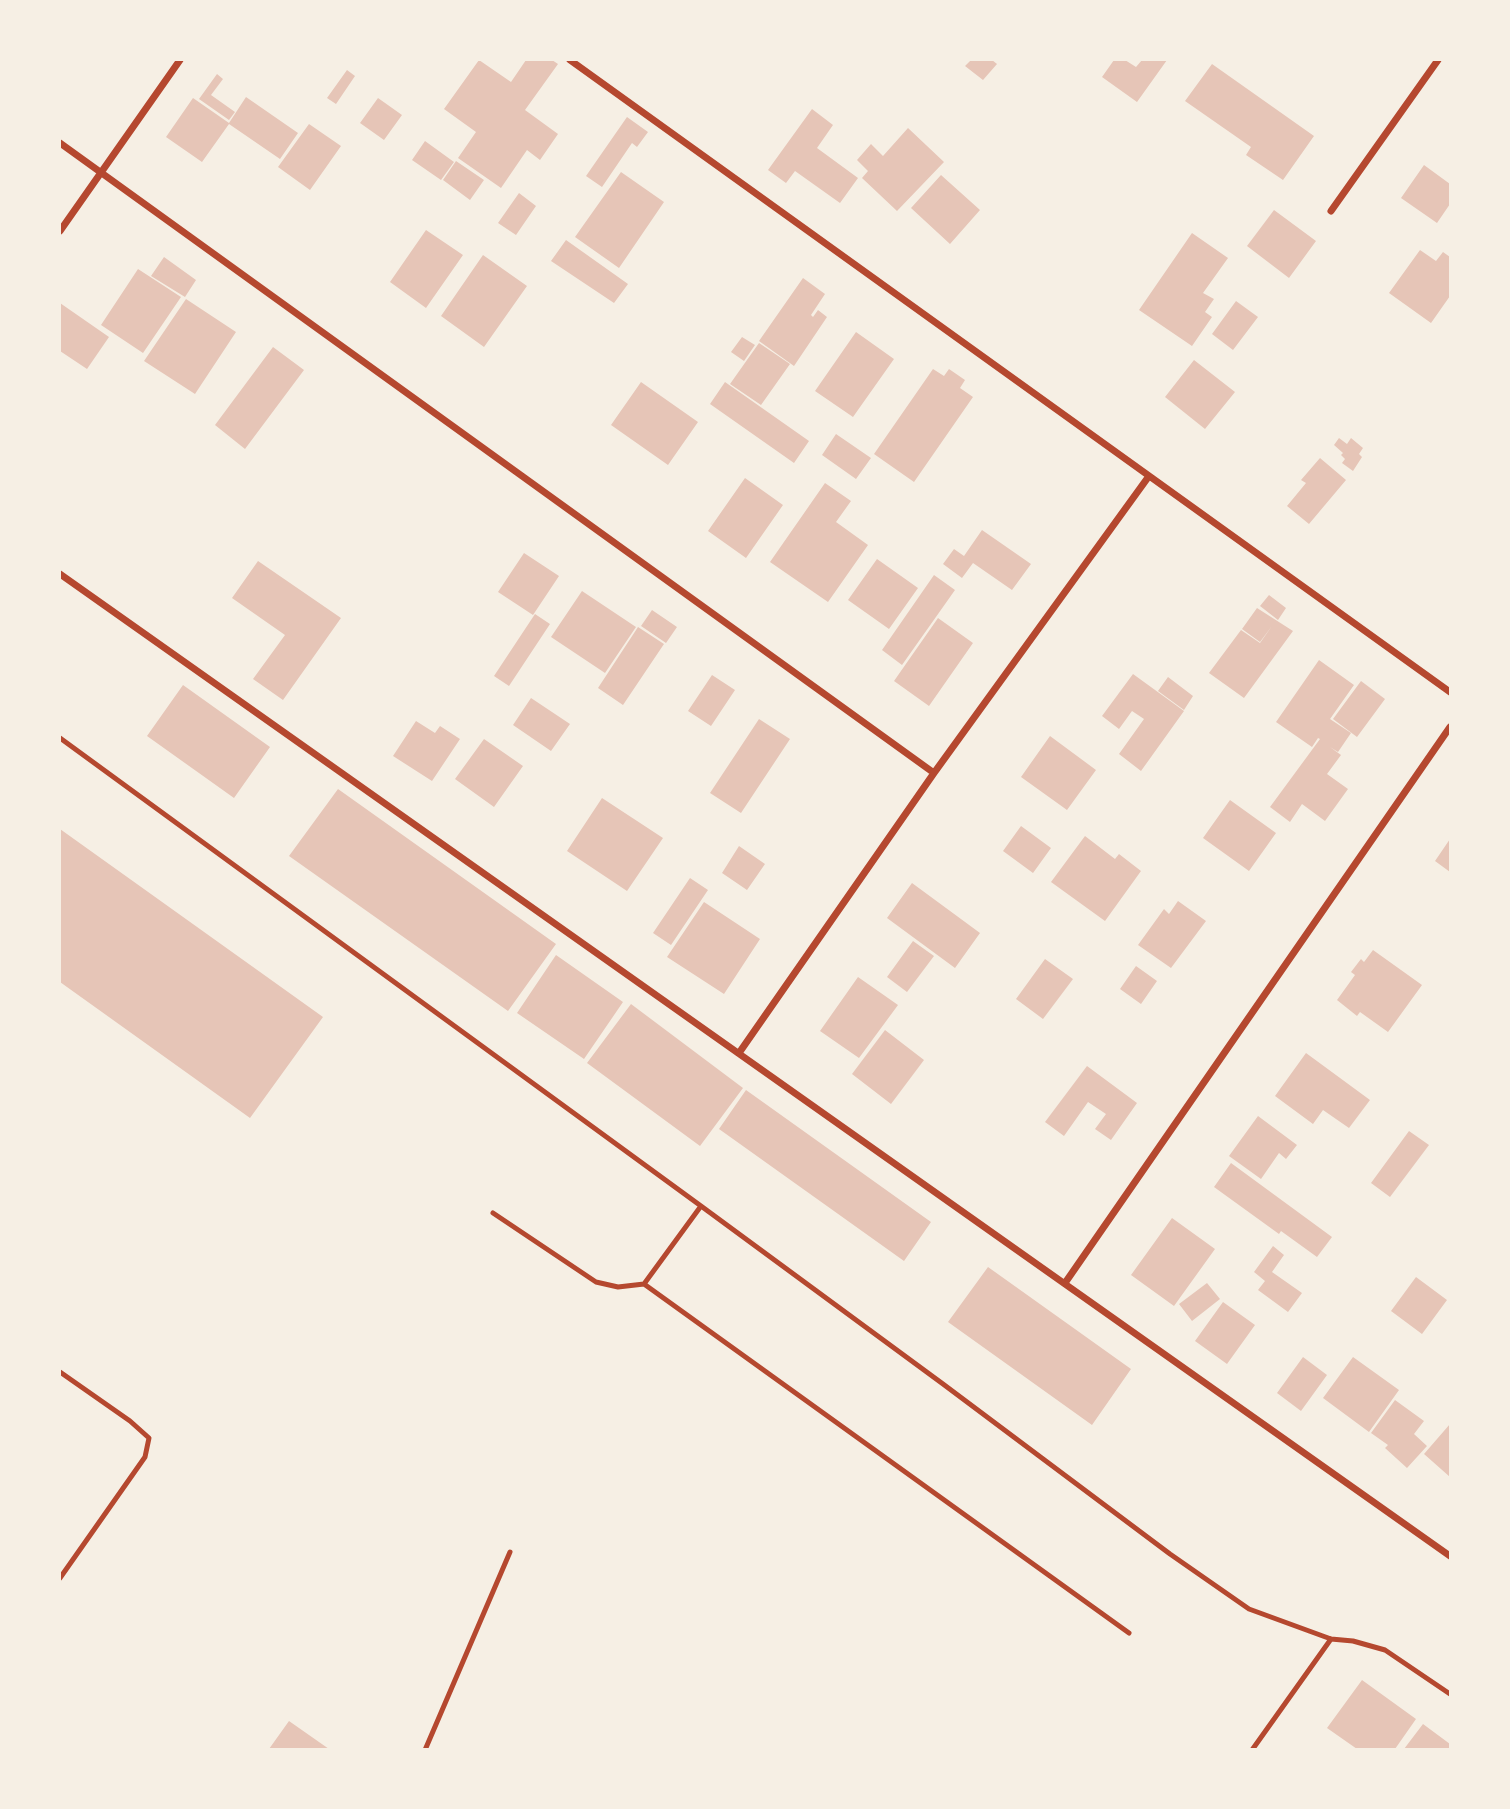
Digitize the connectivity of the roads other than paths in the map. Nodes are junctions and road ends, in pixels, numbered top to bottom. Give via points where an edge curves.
1 (180, 60) edge
2 (570, 60) edge
3 (1438, 60) edge
4 (60, 143) edge
5 (101, 173) junction
6 (1332, 211) dead end
7 (60, 231) edge
8 (1149, 476) junction
9 (60, 574) edge
10 (1451, 692) edge
11 (1451, 727) edge
12 (60, 738) edge
13 (934, 773) junction
14 (739, 1053) junction
15 (701, 1206) junction
16 (494, 1213) dead end
17 (1065, 1283) junction
18 (644, 1284) junction
19 (60, 1372) edge
20 (510, 1552) dead end
21 (1451, 1556) edge
22 (60, 1578) edge
23 (1129, 1633) dead end
24 (1331, 1639) junction
25 (1451, 1694) edge
26 (425, 1749) edge
27 (1252, 1749) edge

1 - 5 street
2 - 8 street
3 - 6 street
4 - 5 street
5 - 7 street
5 - 13 street
8 - 10 street
8 - 13 street
9 - 14 street
11 - 17 street
12 - 15 lane
13 - 14 street
14 - 17 street
15 - 18 lane
15 - 24 lane via 1250,1609
16 - 18 lane via 596,1282 618,1287
17 - 21 street
18 - 23 lane
19 - 22 lane via 149,1438 145,1457
20 - 26 lane
24 - 25 lane via 1385,1650
24 - 27 lane

